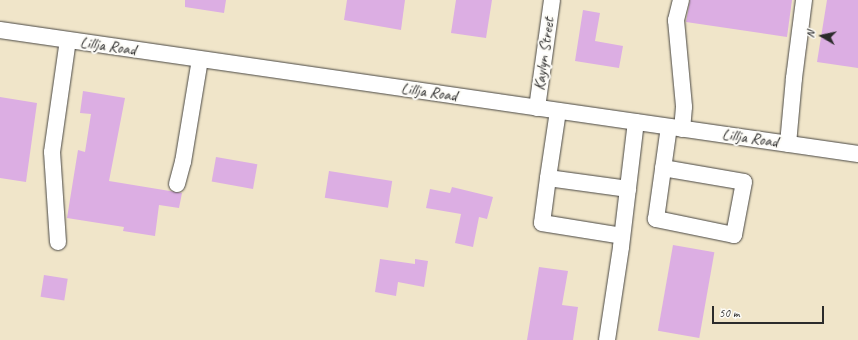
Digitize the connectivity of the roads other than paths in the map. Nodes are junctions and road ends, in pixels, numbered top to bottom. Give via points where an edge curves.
1 (552, 0) edge
2 (681, 0) edge
3 (804, 0) edge
4 (0, 30) edge
5 (68, 40) junction
6 (200, 59) junction
7 (537, 108) junction
8 (558, 111) junction
9 (636, 122) junction
10 (675, 128) junction
11 (788, 144) junction
12 (858, 154) edge
13 (663, 168) junction
14 (548, 178) junction
15 (177, 184) dead end
16 (628, 189) junction
17 (622, 236) junction
18 (58, 242) dead end
19 (607, 340) edge

1 - 7 street, Kaylyn Street
2 - 10 street via 676,20 684,107
3 - 11 street
4 - 5 street, Lillja Road
5 - 6 street, Lillja Road
5 - 18 street via 52,152
6 - 7 street, Lillja Road
6 - 15 street
7 - 8 street, Lillja Road
8 - 9 street, Lillja Road
8 - 14 street
9 - 10 street, Lillja Road
9 - 16 street
10 - 11 street, Lillja Road
10 - 13 street
11 - 12 street, Lillja Road
13 - 13 street via 656,219 734,235 744,182
14 - 16 street
14 - 17 street via 542,223
16 - 17 street
17 - 19 street

